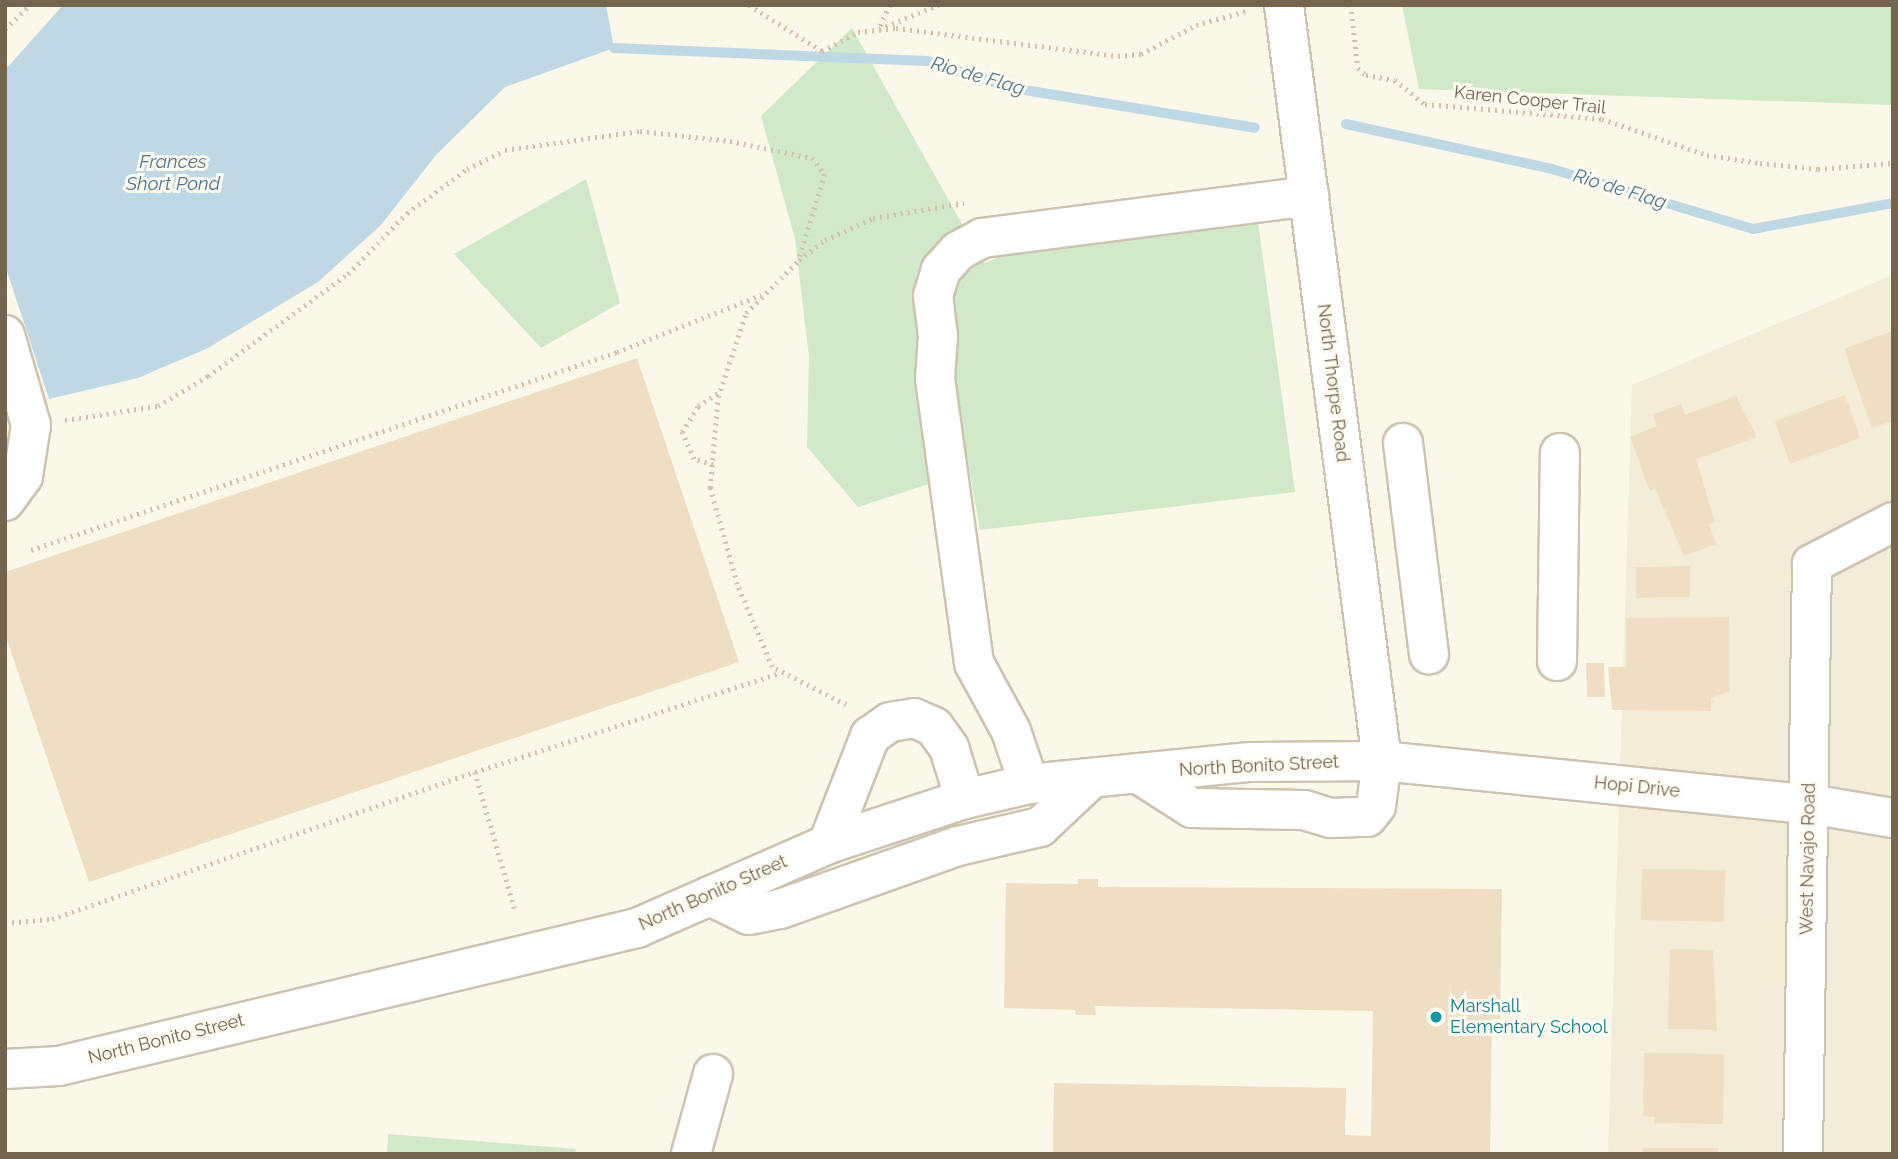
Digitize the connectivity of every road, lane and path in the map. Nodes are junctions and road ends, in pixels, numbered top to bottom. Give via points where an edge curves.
1 (30, 5) edge
2 (749, 5) edge
3 (890, 5) edge
4 (938, 5) edge
5 (1284, 5) edge
6 (1351, 5) edge
7 (1242, 12) dead end
8 (5, 29) edge
9 (879, 29) junction
10 (1893, 163) edge
11 (1309, 196) junction
12 (974, 202) dead end
13 (799, 260) junction
14 (761, 295) junction
15 (5, 335) edge
16 (719, 393) junction
17 (31, 425) junction
18 (1560, 453) dead end
19 (713, 465) junction
20 (1347, 488) junction
21 (5, 501) edge
22 (1893, 522) edge
23 (31, 550) dead end
24 (1429, 654) dead end
25 (1558, 661) dead end
26 (780, 673) junction
27 (846, 705) dead end
28 (1382, 761) junction
29 (475, 772) junction
30 (1137, 773) junction
31 (1092, 778) junction
32 (1030, 783) junction
33 (965, 799) junction
34 (1809, 804) junction
35 (1893, 818) edge
36 (828, 844) junction
37 (710, 896) junction
38 (515, 911) dead end
39 (5, 923) edge
40 (5, 1069) edge
41 (713, 1074) dead end
42 (691, 1154) edge
43 (1802, 1154) edge

1 - 8 path
2 - 9 path via 822,51 858,32
3 - 9 path
4 - 9 path
5 - 11 street, North Thorpe Road
6 - 10 path, Karen Cooper Trail via 1358,68 1366,75 1395,80 1424,104 1602,119 1707,155 1760,163 1818,169
7 - 9 path via 1196,26 1141,54 1118,56
11 - 20 street, North Thorpe Road
11 - 32 street via 982,238 958,251 941,270 933,296 938,337 935,379 974,663 1011,731
12 - 13 path via 873,218 825,240
13 - 14 path
13 - 17 path via 825,174 812,158 730,141 640,131 505,150 467,169 407,213 340,280 208,376 158,406
14 - 16 path via 746,313
14 - 23 path via 617,352
15 - 17 street
16 - 19 path
16 - 19 path via 698,407 682,432 694,458
17 - 21 street via 23,476
18 - 25 street
19 - 26 path via 710,488 723,545 772,667
20 - 24 street via 1405,462
20 - 28 street, North Thorpe Road
22 - 34 street, West Navajo Road via 1812,564
26 - 27 path
26 - 29 path
28 - 30 street, North Bonito Street via 1250,762
28 - 30 street, North Thorpe Road via 1376,806 1367,817 1331,818 1304,810 1249,806 1192,808
28 - 34 street, Hopi Drive
29 - 38 path
29 - 39 path via 52,919
30 - 31 street, North Bonito Street
31 - 32 street, North Bonito Street
31 - 37 street via 1040,827 958,846 780,909 749,915
32 - 33 street, North Bonito Street
33 - 36 street, North Bonito Street
33 - 36 street via 949,748 934,727 914,718 890,722 870,736
34 - 35 street, Hopi Drive
34 - 43 street, West Navajo Road
36 - 37 street, North Bonito Street
37 - 40 street, North Bonito Street via 637,928 545,951 351,993 59,1066
41 - 42 street

